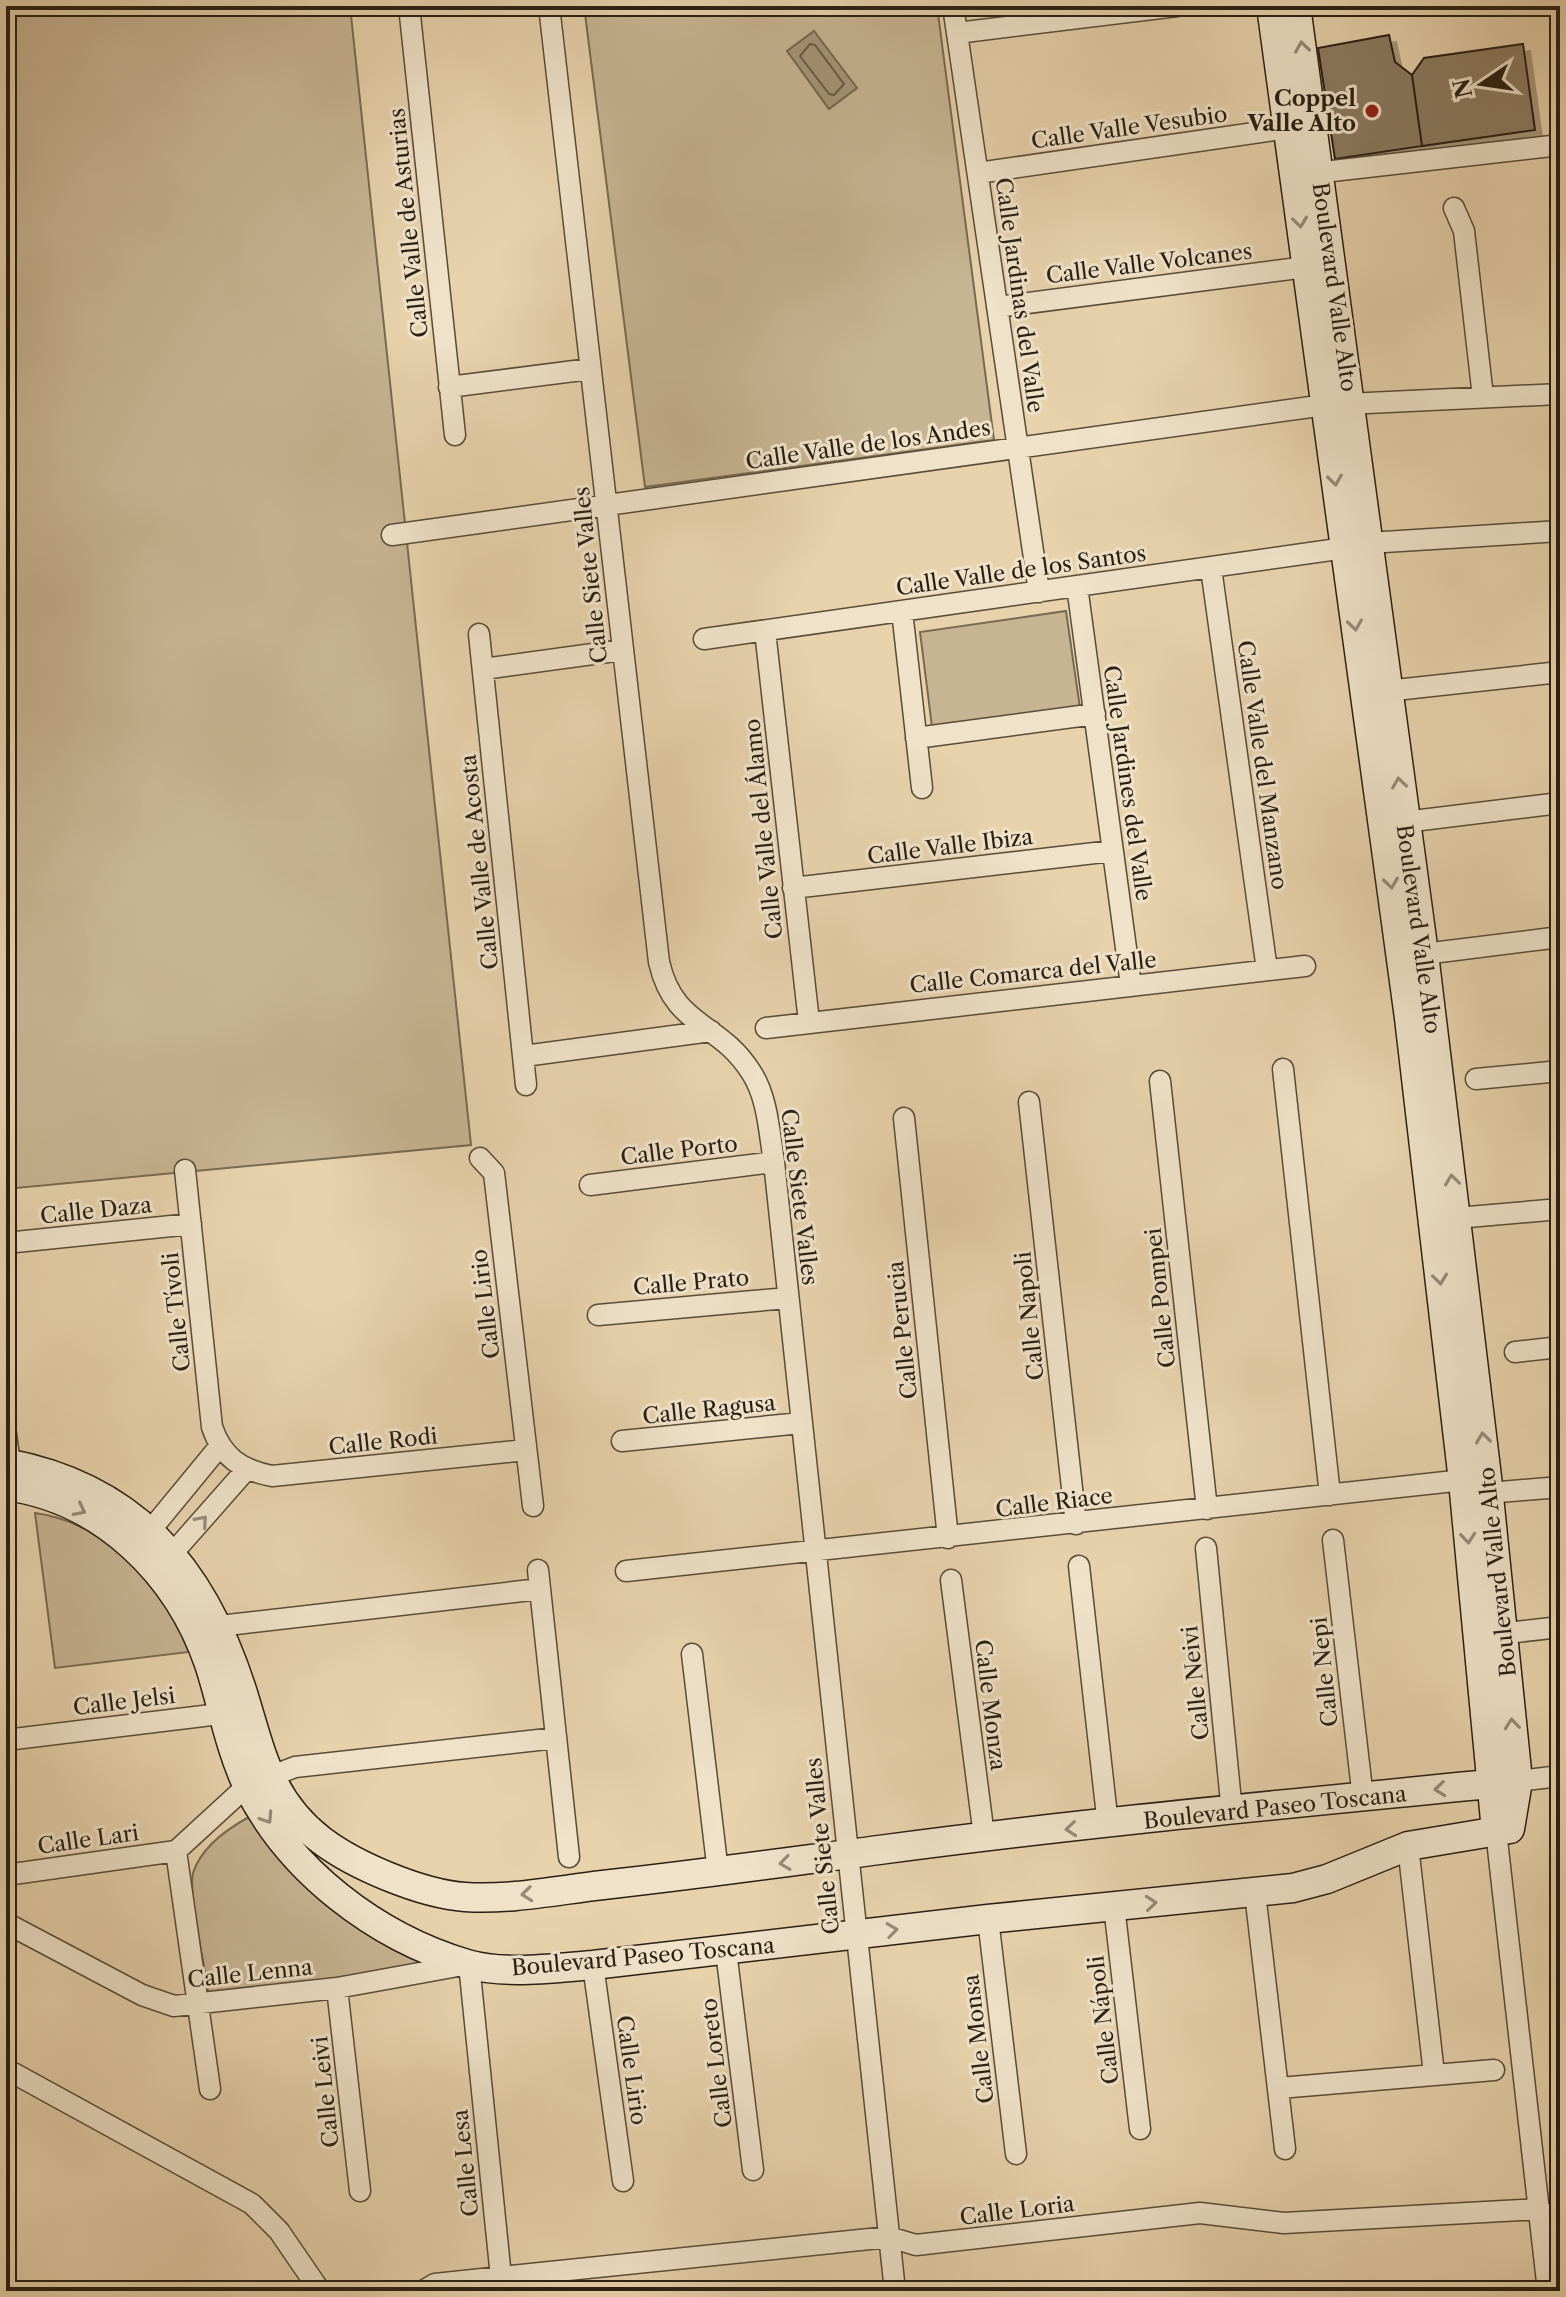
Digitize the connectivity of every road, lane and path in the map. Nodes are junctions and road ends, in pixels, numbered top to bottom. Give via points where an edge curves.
1 (409, 6) edge
2 (549, 6) edge
3 (953, 6) edge
4 (1177, 6) edge
5 (1271, 6) edge
6 (1296, 6) edge
7 (957, 33) junction
8 (1288, 128) junction
9 (1560, 145) edge
10 (978, 173) junction
11 (1307, 174) junction
12 (1454, 208) dead end
13 (1306, 267) junction
14 (997, 307) junction
15 (590, 369) junction
16 (449, 387) junction
17 (1560, 394) edge
18 (1483, 397) junction
19 (1338, 404) junction
20 (455, 435) dead end
21 (1018, 448) junction
22 (606, 503) junction
23 (1560, 531) edge
24 (392, 535) dead end
25 (1356, 546) junction
26 (1211, 568) junction
27 (1077, 586) junction
28 (1039, 592) junction
29 (902, 611) junction
30 (765, 631) junction
31 (479, 634) dead end
32 (704, 639) dead end
33 (622, 650) junction
34 (483, 669) junction
35 (1560, 672) edge
36 (1386, 691) junction
37 (1095, 714) junction
38 (916, 738) junction
39 (922, 788) dead end
40 (1560, 803) edge
41 (1405, 822) junction
42 (1112, 851) junction
43 (793, 888) junction
44 (1560, 937) edge
45 (1424, 954) junction
46 (1305, 966) dead end
47 (1267, 970) junction
48 (1131, 985) junction
49 (809, 1022) junction
50 (766, 1028) dead end
51 (711, 1031) junction
52 (524, 1056) junction
53 (1283, 1069) dead end
54 (1560, 1071) edge
55 (1476, 1079) dead end
56 (1160, 1081) dead end
57 (526, 1085) dead end
58 (1029, 1102) dead end
59 (904, 1118) dead end
60 (480, 1158) dead end
61 (774, 1162) junction
62 (185, 1170) dead end
63 (590, 1185) dead end
64 (1560, 1209) edge
65 (1445, 1219) junction
66 (191, 1224) junction
67 (6, 1243) edge
68 (788, 1298) junction
69 (598, 1315) dead end
70 (1560, 1347) edge
71 (1515, 1352) dead end
72 (801, 1423) junction
73 (6, 1434) edge
74 (622, 1441) dead end
75 (219, 1447) junction
76 (526, 1450) junction
77 (246, 1470) junction
78 (7, 1471) edge
79 (1476, 1487) junction
80 (1560, 1487) edge
81 (1330, 1495) junction
82 (533, 1506) dead end
83 (1207, 1509) junction
84 (1076, 1524) junction
85 (948, 1538) junction
86 (143, 1539) junction
87 (1333, 1540) dead end
88 (1206, 1548) dead end
89 (815, 1551) junction
90 (165, 1562) junction
91 (1079, 1566) dead end
92 (626, 1571) dead end
93 (951, 1580) dead end
94 (219, 1626) junction
95 (1560, 1627) edge
96 (1490, 1635) junction
97 (692, 1654) dead end
98 (235, 1712) junction
99 (556, 1738) junction
100 (6, 1740) edge
101 (1560, 1776) edge
102 (258, 1780) junction
103 (1504, 1782) junction
104 (1363, 1798) junction
105 (1232, 1812) junction
106 (1108, 1825) junction
107 (984, 1836) junction
108 (1502, 1837) junction
109 (1408, 1846) junction
110 (176, 1851) junction
111 (847, 1854) junction
112 (569, 1857) dead end
113 (718, 1872) junction
114 (6, 1875) edge
115 (1255, 1893) junction
116 (1114, 1906) junction
117 (988, 1919) junction
118 (6, 1923) edge
119 (856, 1935) junction
120 (726, 1951) junction
121 (469, 1964) junction
122 (593, 1965) junction
123 (337, 1988) junction
124 (200, 2004) junction
125 (6, 2069) edge
126 (1494, 2070) dead end
127 (1434, 2074) junction
128 (1279, 2088) junction
129 (210, 2089) dead end
130 (1140, 2129) dead end
131 (1285, 2149) dead end
132 (1016, 2154) dead end
133 (753, 2170) dead end
134 (623, 2181) dead end
135 (360, 2191) dead end
136 (1540, 2209) junction
137 (889, 2237) junction
138 (501, 2277) junction
139 (320, 2291) edge
140 (423, 2291) edge
141 (895, 2291) edge
142 (1548, 2291) edge

1 - 16 street, Calle Valle de Asturias
2 - 15 street, Calle Siete Valles
3 - 7 street, Calle Jardinas del Valle
4 - 7 street
5 - 8 street, Boulevard Valle Alto
11 -> 6 street, Boulevard Valle Alto
7 - 10 street, Calle Jardinas del Valle
8 - 10 street, Calle Valle Vesubio
8 - 11 street, Boulevard Valle Alto
9 - 11 street
10 - 14 street, Calle Jardinas del Valle
11 -> 13 street, Boulevard Valle Alto
11 - 19 street, Boulevard Valle Alto
12 - 18 street via 1464,231
13 - 14 street, Calle Valle Volcanes
13 - 19 street, Boulevard Valle Alto
14 - 21 street, Calle Jardinas del Valle
15 - 16 street
15 - 22 street, Calle Siete Valles
16 - 20 street, Calle Valle de Asturias
17 - 18 street, Calle Valle de los Andes
18 - 19 street, Calle Valle de los Andes
19 - 21 street, Calle Valle de los Andes
19 - 25 street, Boulevard Valle Alto
21 - 22 street, Calle Valle de los Andes
21 - 28 street, Calle Jardinas del Valle
22 - 24 street, Calle Valle de los Andes
22 - 33 street, Calle Siete Valles
23 - 25 street, Calle Valle de los Santos
25 - 26 street, Calle Valle de los Santos
25 - 36 street, Boulevard Valle Alto
25 -> 65 street, Boulevard Valle Alto via 1409,1018
26 - 27 street, Calle Valle de los Santos
26 - 47 street, Calle Valle del Manzano
27 - 28 street, Calle Valle de los Santos
27 - 37 street, Calle Jardines del Valle
28 - 29 street, Calle Valle de los Santos
29 - 30 street, Calle Valle de los Santos
29 - 38 street
30 - 32 street, Calle Valle de los Santos
30 - 43 street, Calle Valle del Álamo
31 - 34 street, Calle Valle de Acosta
33 - 34 street
33 - 51 street, Calle Siete Valles via 663,983 680,1009
34 - 52 street, Calle Valle de Acosta
35 - 36 street
41 -> 36 street, Boulevard Valle Alto
37 - 38 street
37 - 42 street, Calle Jardines del Valle
38 - 39 street
40 - 41 street
41 - 45 street, Boulevard Valle Alto
42 - 43 street, Calle Valle Ibiza
42 - 48 street, Calle Jardines del Valle
43 - 49 street, Calle Valle del Álamo
44 - 45 street
65 -> 45 street, Boulevard Valle Alto
46 - 47 street, Calle Comarca del Valle
47 - 48 street, Calle Comarca del Valle
48 - 49 street, Calle Comarca del Valle
49 - 50 street, Calle Comarca del Valle
51 - 52 street
51 - 61 street, Calle Siete Valles via 732,1047 757,1084
52 - 57 street, Calle Valle de Acosta
53 - 81 street
54 - 55 street
56 - 83 street, Calle Pompei
58 - 84 street, Calle Napoli
59 - 85 street, Calle Perucia
60 - 76 street, Calle Lirio via 494,1173
61 - 63 street, Calle Porto
61 - 68 street, Calle Siete Valles
62 - 66 street, Calle Tívoli
64 - 65 street
65 - 79 street, Boulevard Valle Alto
66 - 67 street, Calle Daza
66 - 75 street, Calle Tívoli via 212,1427
68 - 69 street, Calle Prato
68 - 72 street, Calle Siete Valles
70 - 71 street
72 - 74 street, Calle Ragusa
72 - 89 street, Calle Siete Valles
73 - 78 street
75 - 77 street
75 - 86 street
76 - 77 street, Calle Rodi via 293,1475
76 - 82 street, Calle Lirio
90 -> 77 street
78 - 86 street, Boulevard Paseo Toscana via 42,1494
79 - 80 street, Calle Riace
79 - 81 street, Calle Riace
79 - 96 street, Boulevard Valle Alto
81 - 83 street, Calle Riace
83 - 84 street, Calle Riace
84 - 85 street, Calle Riace
85 - 89 street, Calle Riace
86 - 90 street, Boulevard Paseo Toscana
87 - 104 street, Calle Nepi
88 - 105 street, Calle Neivi
89 - 92 street, Calle Riace
89 - 111 street, Calle Siete Valles
90 - 94 street, Boulevard Paseo Toscana
90 - 98 street, Boulevard Paseo Toscana
91 - 106 street
93 - 107 street, Calle Monza
94 - 98 street, Boulevard Paseo Toscana
94 - 99 street via 539,1579
95 - 96 street
96 - 103 street, Boulevard Valle Alto
97 - 113 street
98 - 100 street, Calle Jelsi
98 - 102 street, Boulevard Paseo Toscana
99 - 102 street via 295,1767
99 - 112 street
101 - 103 street
102 - 110 street
113 -> 102 street, Boulevard Paseo Toscana via 505,1896 440,1894 363,1864 321,1840
102 -> 121 street, Boulevard Paseo Toscana via 284,1842 328,1888 398,1935
103 -> 104 street, Boulevard Paseo Toscana
103 - 108 street, Boulevard Valle Alto
104 - 105 street, Boulevard Paseo Toscana
105 - 106 street, Boulevard Paseo Toscana
106 -> 107 street, Boulevard Paseo Toscana
107 - 111 street, Boulevard Paseo Toscana
108 - 109 street, Boulevard Paseo Toscana
108 - 136 street, Boulevard Valle Alto
109 - 115 street, Boulevard Paseo Toscana via 1327,1879
109 - 127 street
110 - 114 street, Calle Lari
110 - 124 street
111 -> 113 street, Boulevard Paseo Toscana
111 - 119 street, Calle Siete Valles
116 -> 115 street, Boulevard Paseo Toscana
115 - 128 street
116 - 117 street, Boulevard Paseo Toscana
116 - 130 street, Calle Nápoli
119 -> 117 street, Boulevard Paseo Toscana
117 - 132 street, Calle Monsa
118 - 124 street, Calle Lenna via 158,2002
119 - 120 street, Boulevard Paseo Toscana
119 - 137 street, Calle Siete Valles
120 - 122 street, Boulevard Paseo Toscana
120 - 133 street, Calle Loreto
121 - 122 street, Boulevard Paseo Toscana via 541,1969
121 - 123 street, Calle Lenna
121 - 138 street, Calle Lesa
122 - 134 street, Calle Lirio
123 - 124 street, Calle Lenna
123 - 135 street, Calle Leivi
124 - 129 street
125 - 139 street via 252,2204 279,2231
126 - 127 street
127 - 128 street
128 - 131 street
136 - 137 street, Calle Loria via 1284,2223 1200,2213 916,2245
136 - 142 street, Boulevard Valle Alto
137 - 138 street, Calle Loria
137 - 141 street, Calle Siete Valles
138 - 140 street via 435,2284

